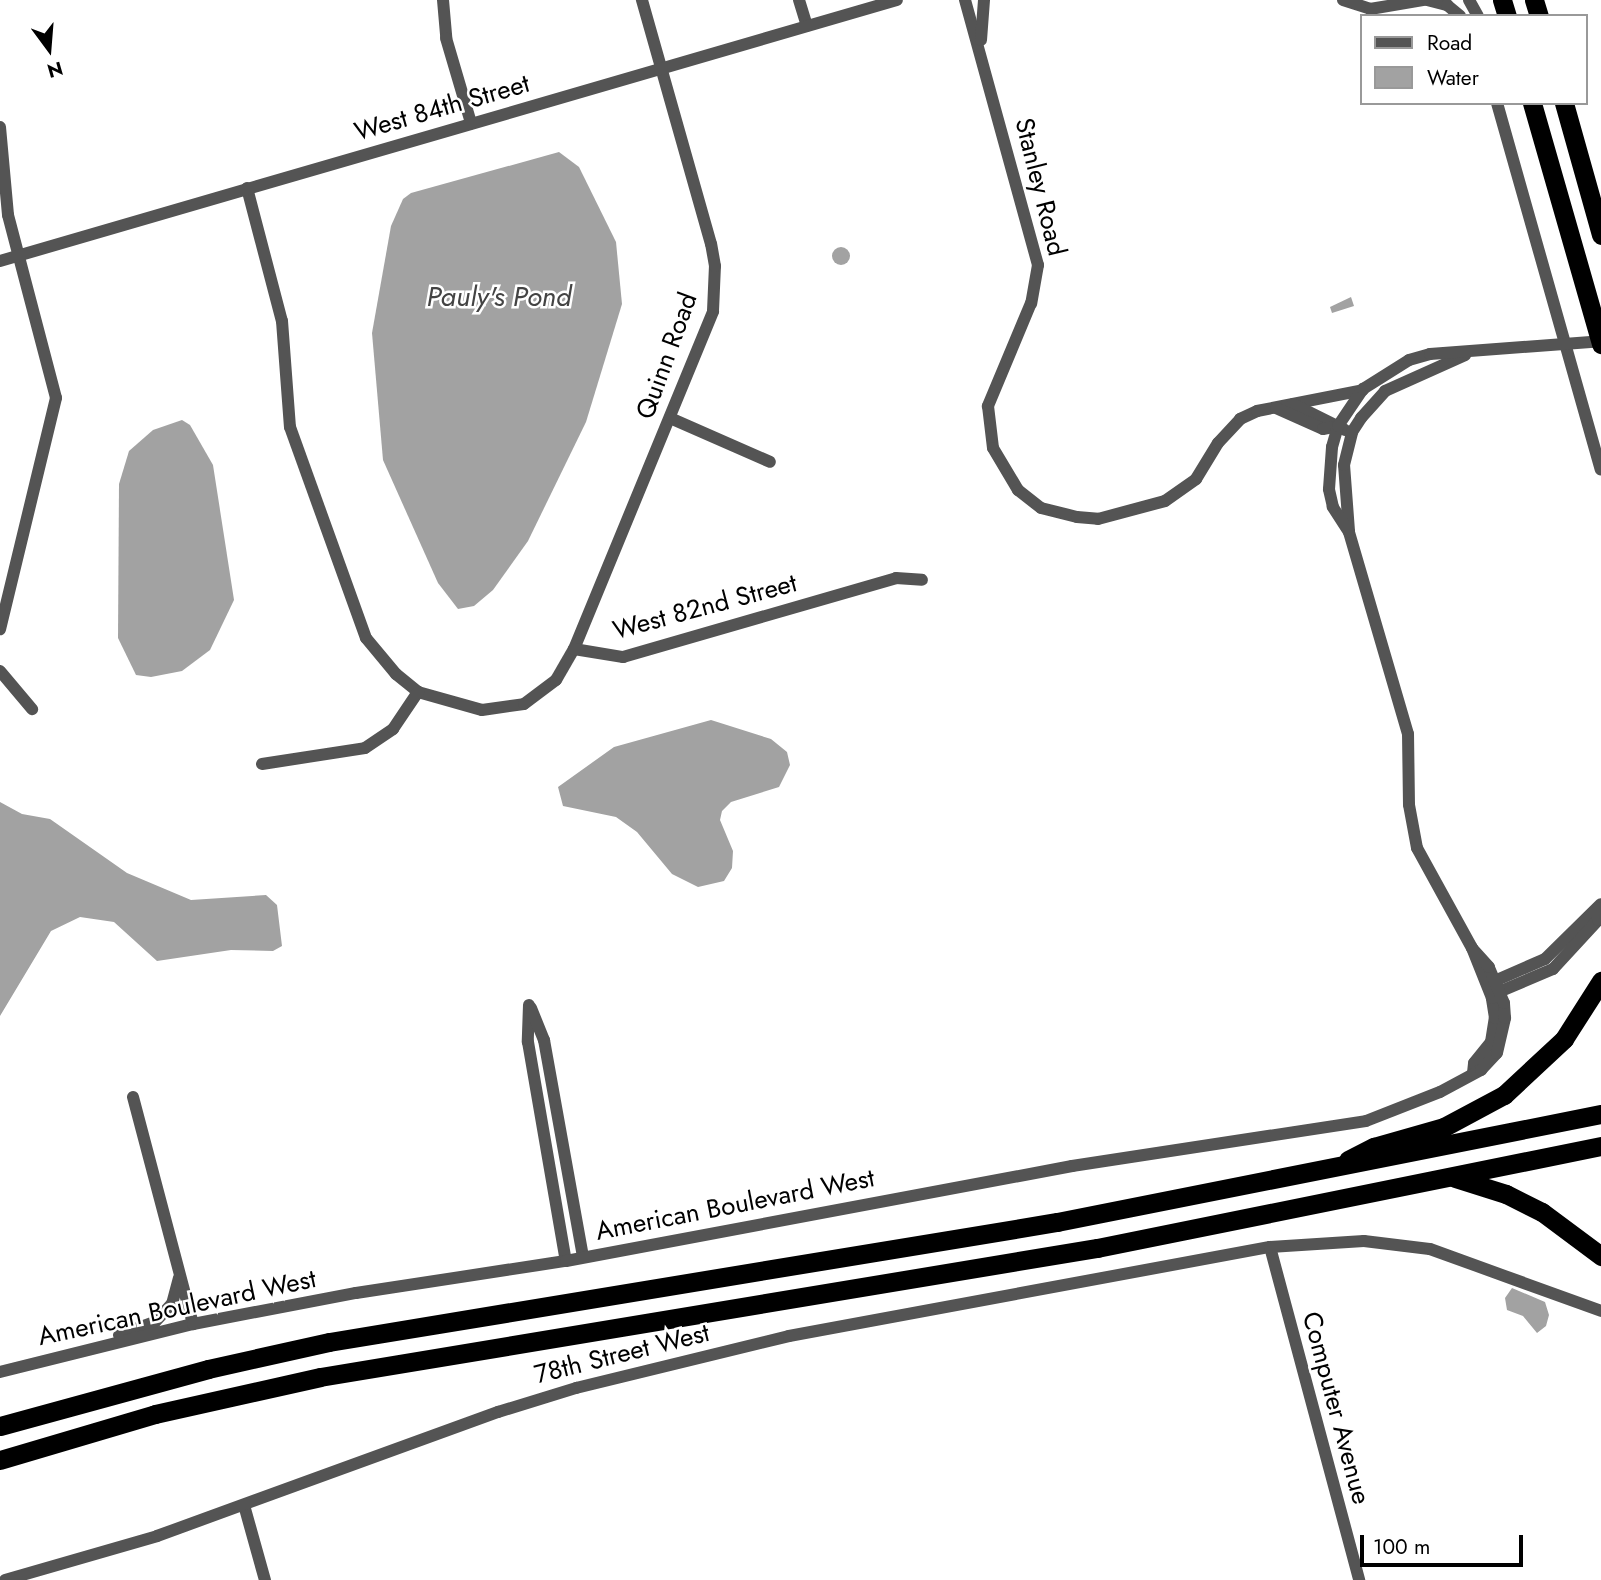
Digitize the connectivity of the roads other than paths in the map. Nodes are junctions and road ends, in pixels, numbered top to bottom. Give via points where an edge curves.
1 (443, 0) edge
2 (642, 0) edge
3 (799, 0) edge
4 (897, 0) edge
5 (965, 0) edge
6 (984, 0) edge
7 (1342, 0) edge
8 (1425, 0) edge
9 (1458, 14) edge
10 (807, 26) junction
11 (980, 51) junction
12 (662, 68) junction
13 (1498, 105) edge
14 (1533, 105) edge
15 (1565, 105) edge
16 (471, 123) junction
17 (0, 127) edge
18 (247, 188) junction
19 (1601, 234) edge
20 (18, 256) junction
21 (0, 261) edge
22 (1601, 342) edge
23 (1468, 354) junction
24 (1363, 389) junction
25 (1289, 404) junction
26 (1276, 408) junction
27 (670, 418) junction
28 (1338, 426) junction
29 (1352, 432) junction
30 (770, 462) dead end
31 (1601, 470) edge
32 (1349, 532) junction
33 (922, 580) dead end
34 (0, 629) edge
35 (573, 649) junction
36 (0, 671) edge
37 (418, 692) junction
38 (32, 709) dead end
39 (261, 764) dead end
40 (1600, 905) edge
41 (1601, 981) edge
42 (1493, 988) junction
43 (133, 1097) dead end
44 (1601, 1114) edge
45 (1601, 1146) edge
46 (1326, 1172) junction
47 (1451, 1177) junction
48 (1270, 1247) junction
49 (1601, 1256) edge
50 (583, 1257) junction
51 (566, 1261) junction
52 (180, 1274) junction
53 (1601, 1311) edge
54 (193, 1324) junction
55 (63, 1354) junction
56 (0, 1372) edge
57 (0, 1426) edge
58 (0, 1460) edge
59 (244, 1505) junction
60 (5, 1580) edge
61 (265, 1580) edge
62 (1359, 1580) edge

1 - 16 street via 446,38
2 - 12 street, Quinn Road
3 - 10 street
4 - 10 street, West 84th Street
5 - 11 street, Stanley Road
6 - 11 street
7 - 8 street via 1370,9
8 - 9 street via 1447,5
10 - 12 street, West 84th Street
11 - 26 street, Stanley Road via 1033,234 1038,272 1031,303 995,385 989,427 1000,466 1018,490 1041,508 1060,515 1098,519 1177,496 1196,479 1218,443 1240,419
12 - 16 street, West 84th Street
12 - 27 street, Quinn Road via 715,266 713,311
13 - 31 street
14 - 22 highway
15 - 19 highway
16 - 18 street, West 84th Street
17 - 20 street via 6,155 4,195
18 - 20 street, West 84th Street
18 - 37 street via 282,321 286,401 297,452 366,638
20 - 21 street, West 84th Street
20 - 34 street via 56,398
22 - 23 street, American Boulevard West via 1495,348
23 - 24 street, American Boulevard West via 1430,354 1409,360
23 - 29 street, American Boulevard West via 1385,391
24 - 25 street
24 - 28 street, American Boulevard West
25 - 26 street
25 - 28 street via 1326,416
26 - 28 street via 1316,427
27 - 30 street
27 - 35 street, Quinn Road
28 - 29 street
28 - 32 street, American Boulevard West via 1329,489 1333,507
29 - 32 street, American Boulevard West via 1344,465
32 - 42 street, American Boulevard West via 1408,734 1409,804 1418,848
33 - 35 street, West 82nd Street via 896,578 623,656
35 - 37 street via 556,680 524,704 482,709
36 - 38 street
37 - 39 street via 393,729 365,748
40 - 42 street via 1545,959
41 - 46 highway via 1564,1039 1504,1095 1444,1127 1374,1147
42 - 50 street, American Boulevard West via 1491,1042 1474,1063 1473,1073 1440,1092 1366,1121 1072,1166
43 - 52 street
44 - 46 highway
45 - 47 highway
46 - 57 highway via 1057,1222 329,1342 208,1369
47 - 49 highway via 1506,1194 1542,1212
47 - 58 highway via 1097,1248 320,1377 155,1415
48 - 53 street, 78th Street West via 1364,1241 1430,1249
48 - 59 street, 78th Street West via 853,1323 602,1382 498,1412
48 - 62 street, Computer Avenue
50 - 51 street, American Boulevard West
50 - 51 street via 544,1040 529,1005 528,1042
51 - 54 street, American Boulevard West
52 - 54 street
52 - 55 street via 172,1304 155,1322
54 - 55 street, American Boulevard West
55 - 56 street, American Boulevard West
59 - 60 street, 78th Street West via 100,1555
59 - 61 street

